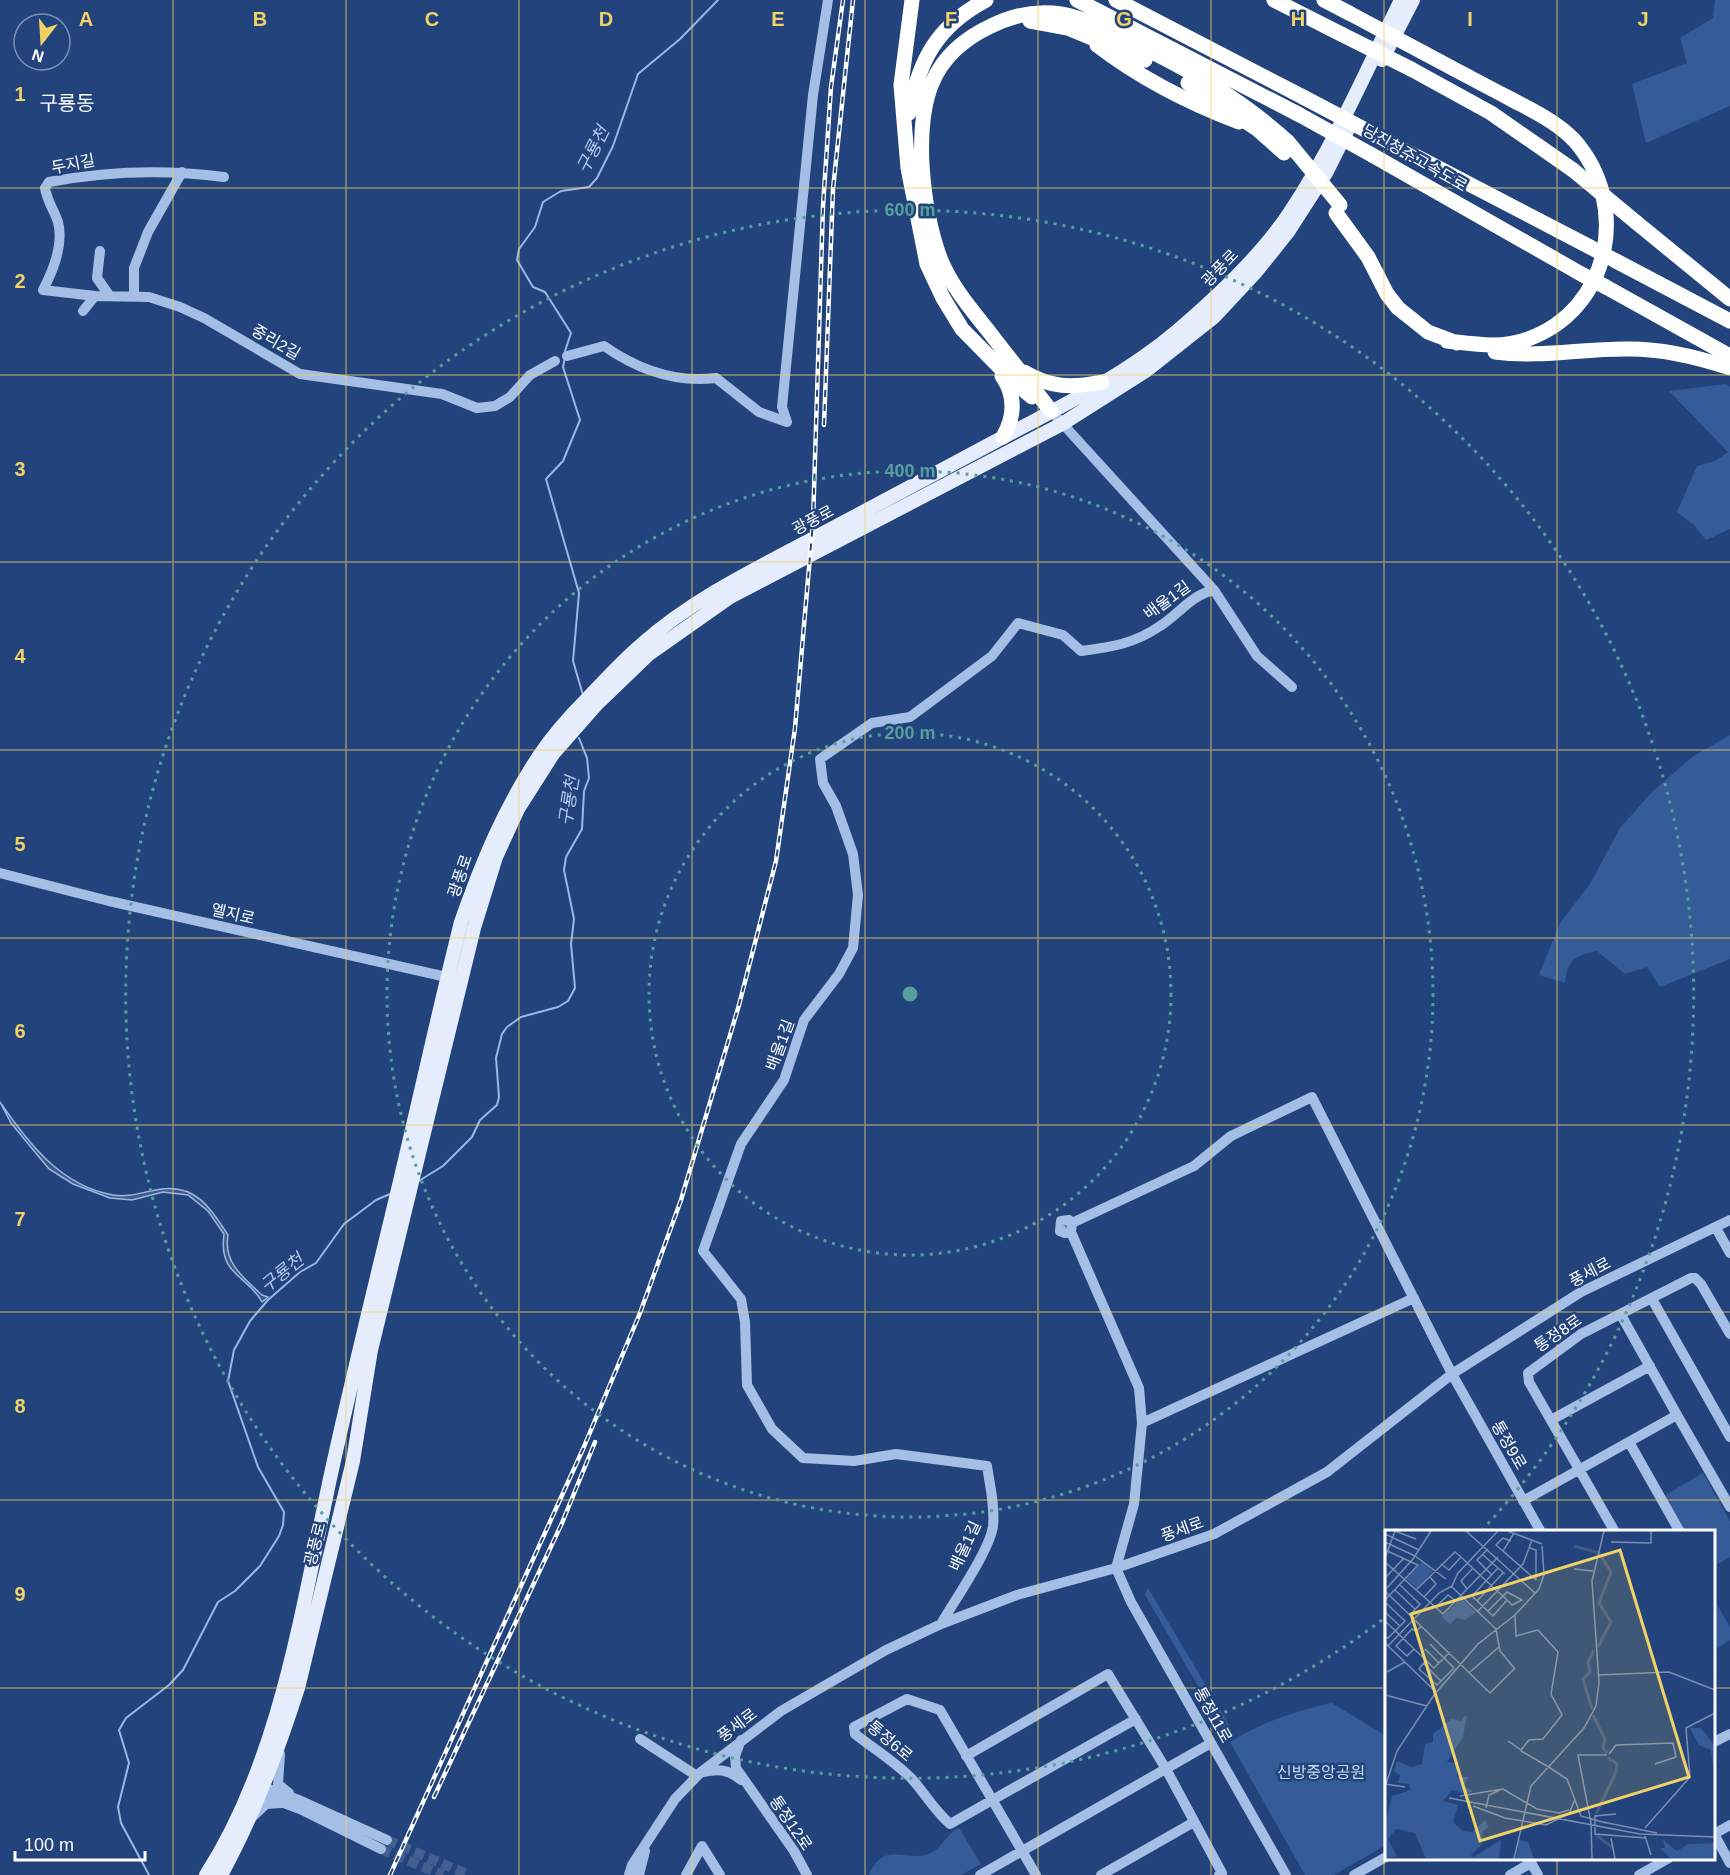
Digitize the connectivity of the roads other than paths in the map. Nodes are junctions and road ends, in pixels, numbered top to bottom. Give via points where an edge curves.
1 (828, 0) edge
2 (912, 0) edge
3 (986, 0) edge
4 (1077, 0) edge
5 (1116, 0) edge
6 (1274, 0) edge
7 (1324, 0) edge
8 (1401, 0) edge
9 (1413, 0) edge
10 (986, 28) junction
11 (1417, 62) junction
12 (906, 135) junction
13 (1286, 148) junction
14 (182, 172) junction
15 (224, 177) dead end
16 (100, 251) dead end
17 (43, 290) joint
18 (109, 295) junction
19 (134, 295) junction
20 (95, 296) junction
21 (1730, 299) edge
22 (83, 311) dead end
23 (1730, 321) edge
24 (1447, 341) junction
25 (567, 356) dead end
26 (1730, 356) edge
27 (990, 359) junction
28 (555, 361) dead end
29 (1017, 368) junction
30 (1730, 368) edge
31 (1102, 382) junction
32 (1051, 411) junction
33 (1062, 424) junction
34 (1003, 437) junction
35 (1214, 590) junction
36 (1292, 687) dead end
37 (0, 873) edge
38 (454, 979) junction
39 (399, 1213) junction
40 (1730, 1220) edge
41 (1716, 1228) junction
42 (1730, 1253) edge
43 (1414, 1298) junction
44 (1653, 1299) junction
45 (1621, 1315) junction
46 (1730, 1334) edge
47 (1650, 1365) junction
48 (1452, 1374) junction
49 (1677, 1415) junction
50 (1551, 1420) junction
51 (1142, 1423) junction
52 (1730, 1437) edge
53 (1629, 1442) junction
54 (1579, 1470) junction
55 (1726, 1490) edge
56 (1523, 1501) junction
57 (1730, 1507) edge
58 (1541, 1530) edge
59 (1614, 1530) edge
60 (1679, 1530) edge
61 (1116, 1568) junction
62 (941, 1624) junction
63 (289, 1719) junction
64 (1136, 1719) junction
65 (1730, 1734) edge
66 (640, 1738) dead end
67 (741, 1740) junction
68 (1715, 1741) edge
69 (1211, 1743) junction
70 (966, 1756) junction
71 (1166, 1769) junction
72 (699, 1774) junction
73 (255, 1788) junction
74 (750, 1788) junction
75 (993, 1801) junction
76 (300, 1804) junction
77 (1194, 1822) junction
78 (1730, 1825) edge
79 (1715, 1833) edge
80 (1715, 1837) edge
81 (384, 1845) tunnel mouth
82 (234, 1847) junction
83 (1023, 1852) junction
84 (1385, 1858) edge
85 (1665, 1860) edge
86 (1530, 1861) edge
87 (1730, 1863) edge
88 (632, 1873) edge
89 (1359, 1874) edge
90 (206, 1875) edge
91 (221, 1875) edge
92 (686, 1875) edge
93 (720, 1875) edge
94 (807, 1875) edge
95 (980, 1875) edge
96 (1036, 1875) edge
97 (1101, 1875) edge
98 (1219, 1875) edge
99 (1286, 1875) edge
100 (1510, 1875) edge
101 (1538, 1875) edge
102 (1639, 1875) edge

1 - 25 street via 813,95 782,407 787,422 759,412 716,378 676,378 622,359 604,346
2 - 12 highway via 901,85
3 - 12 highway via 952,22 933,44 913,92
4 - 26 highway, 당진청주고속도로, bridge via 1298,114
5 - 23 highway, 당진청주고속도로, bridge
6 - 11 highway, bridge
7 - 11 highway, bridge via 1349,13
8 - 31 main road, 광풍로 via 1347,110 1288,215 1218,295 1174,334
9 - 33 main road, 광풍로 via 1326,173 1288,232 1256,272 1214,317 1148,370
10 - 13 highway via 1037,21 1083,34 1202,90
10 - 13 highway via 1029,13 1059,14 1081,20 1219,88
10 - 29 highway via 950,54 930,86 921,123 923,181 933,237 950,278
11 - 21 highway, bridge via 1573,170
11 - 24 highway via 1543,117 1566,133 1593,168 1608,213 1606,241 1591,284 1583,299 1564,318 1536,336 1514,343
12 - 27 highway via 915,209 927,264 962,329
13 - 24 highway via 1338,209 1398,308 1414,323
14 - 15 street, 두지길
14 - 17 street, 두지길 via 98,173 49,182 45,188 48,204 57,219 60,236 53,271
14 - 19 street via 148,232 134,268
16 - 18 street via 97,278
17 - 20 street, 중리2길
18 - 19 street, 중리2길
18 - 20 street, 중리2길
19 - 28 street, 중리2길 via 180,306 300,374 442,394 477,408 495,406 510,397 530,375
20 - 22 street
24 - 30 highway via 1487,351 1528,355 1648,349
27 - 32 highway
27 - 34 highway via 1005,380 1013,401
29 - 31 highway via 1056,386
29 - 32 highway
31 - 32 main road, 광풍로
32 - 33 street, 배울1길
32 - 34 main road, 광풍로
33 - 35 street, 배울1길
33 - 38 main road, 광풍로 via 730,597 649,654 597,704 561,746 518,809 496,857
34 - 38 main road, 광풍로 via 732,582 642,644 616,669 564,723 510,803 487,850 462,922
35 - 36 street, 배울1길 via 1257,656
35 - 62 street, 배울1길 via 1200,593 1160,626 1123,646 1081,651 1063,634 1018,623 992,656 910,717 872,723 820,759 823,783 836,806 853,854 858,895 853,948 839,974 804,1020 784,1080 741,1144 703,1251 741,1299 747,1384 772,1429 803,1458 854,1461 896,1454 987,1466 993,1529
37 - 38 street, 엘지로
38 - 39 main road, 광풍로
39 - 63 main road, 광풍로 via 353,1461
39 - 73 main road, 광풍로 via 331,1474 280,1705
40 - 41 street, 풍세로
41 - 42 street
41 - 48 street, 풍세로 via 1581,1292
43 - 48 street, 통정9로
43 - 51 street
43 - 51 street, 통정9로 via 1312,1097 1231,1136 1194,1166 1072,1228 1139,1388
44 - 45 street, 통정8로
44 - 46 street, 통정8로 via 1695,1278
44 - 52 street
45 - 47 street
45 - 50 street, 통정8로 via 1581,1334 1530,1370 1529,1382
47 - 49 street
47 - 50 street
48 - 56 street, 통정9로
48 - 61 street, 풍세로 via 1327,1472 1290,1494 1214,1534
49 - 53 street
49 - 55 street
50 - 54 street, 통정8로
51 - 61 street via 1134,1504
53 - 54 street
53 - 60 street
54 - 56 street
54 - 59 street, 통정8로
55 - 57 street
56 - 58 street, 통정9로
61 - 62 street, 풍세로 via 1017,1595
61 - 69 street, 통정11로 via 1131,1602
62 - 67 street, 풍세로 via 867,1661 781,1711
63 - 73 main road, 광풍로
63 - 76 street via 277,1770 278,1784
64 - 70 street via 1108,1674
64 - 71 street
64 - 75 street, 통정6로
65 - 68 street
66 - 72 street
67 - 72 street, 풍세로
67 - 74 street via 735,1756 736,1768
69 - 71 street
69 - 99 street, 통정11로
70 - 75 street, 통정6로
70 - 75 street, 통정6로 via 940,1710 907,1699 854,1727 855,1734 899,1767 950,1824
71 - 77 street
71 - 83 street
72 - 74 street via 717,1769 728,1771
72 - 88 street, 풍세로 via 675,1799
73 - 76 street
73 - 82 main road, 광풍로
73 - 90 main road, 광풍로
74 - 94 street, 통정12로
75 - 83 street, 통정6로
76 - 81 street
76 - 82 street via 266,1804 254,1814
77 - 97 street
77 - 98 street via 1222,1873
78 - 79 street
80 - 87 street
82 - 91 main road, 광풍로
83 - 95 street
83 - 96 street, 통정6로
84 - 89 street
85 - 102 street
86 - 100 street
86 - 101 street
92 - 93 street via 702,1846

